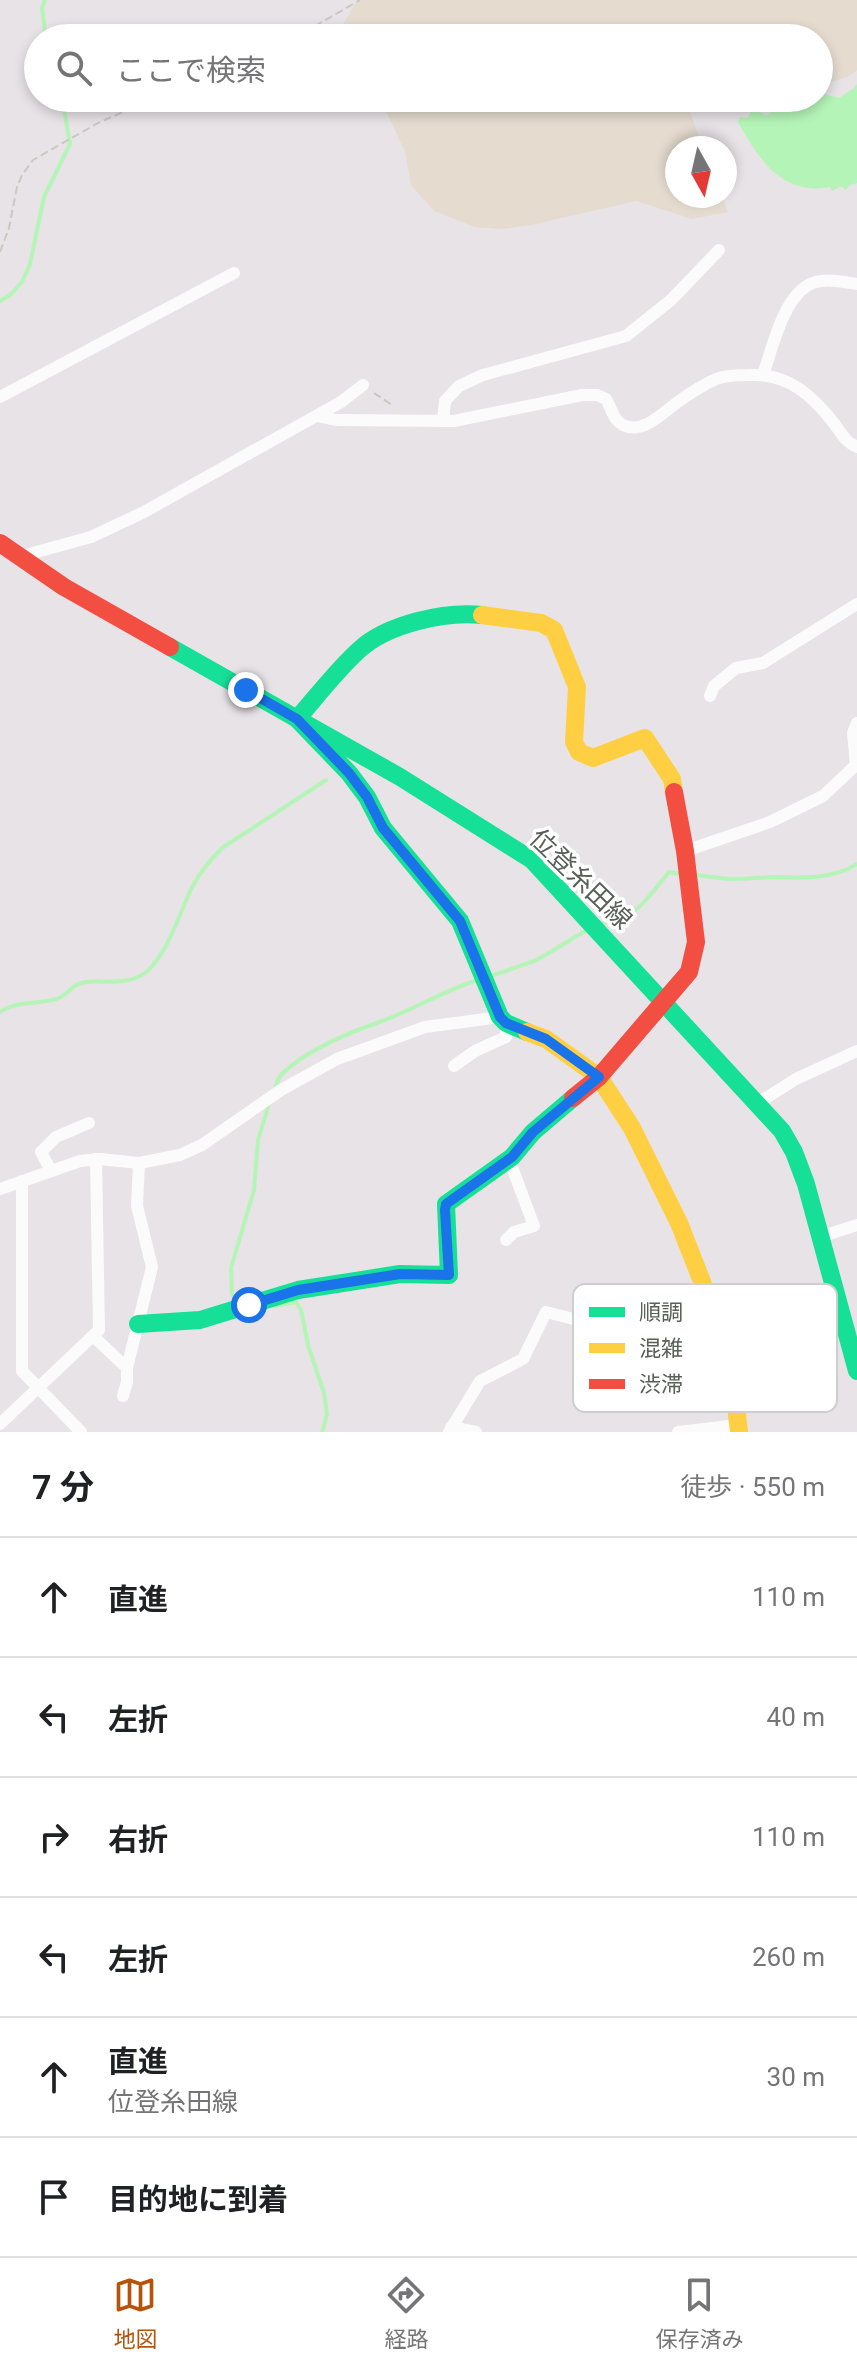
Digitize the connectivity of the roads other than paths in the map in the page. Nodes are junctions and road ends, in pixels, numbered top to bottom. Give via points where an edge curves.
1 (719, 250) dead end
2 (234, 273) dead end
3 (857, 284) edge
4 (763, 375) junction
5 (363, 385) road end
6 (0, 397) edge
7 (317, 416) junction
8 (443, 421) junction
9 (857, 447) edge
10 (0, 543) edge
11 (18, 557) junction
12 (857, 604) edge
13 (710, 696) dead end
14 (297, 719) junction
15 (857, 723) edge
16 (685, 851) junction
17 (662, 1002) junction
18 (503, 1020) junction
19 (857, 1051) edge
20 (454, 1066) dead end
21 (599, 1077) junction
22 (758, 1103) junction
23 (89, 1123) dead end
24 (96, 1159) junction
25 (509, 1159) junction
26 (139, 1163) junction
27 (51, 1171) junction
28 (22, 1181) junction
29 (0, 1189) edge
30 (857, 1225) edge
31 (820, 1237) junction
32 (506, 1240) dead end
33 (703, 1284) edge
34 (833, 1284) edge
35 (837, 1299) edge
36 (573, 1319) edge
37 (138, 1324) junction
38 (93, 1336) junction
39 (127, 1368) junction
40 (857, 1371) edge
41 (38, 1387) junction
42 (123, 1396) dead end
43 (0, 1424) edge
44 (738, 1428) edge
45 (450, 1430) edge
46 (81, 1432) edge
47 (476, 1432) edge
48 (678, 1432) edge

1 - 8 street via 671,300 626,336 459,386 445,401
2 - 6 street
3 - 4 street via 812,283 799,293 778,324
4 - 8 street via 718,378 636,427 614,418 606,399 597,395
4 - 9 street via 789,381 836,425 847,443
5 - 7 street
7 - 8 street
7 - 11 street via 91,537
10 - 11 street, 位登糸田線
11 - 14 street, 位登糸田線
12 - 13 street via 763,663 736,668
14 - 16 street via 361,648 402,625 471,614 541,623 554,630 577,687 574,742 579,752 593,758 645,738 672,779
14 - 17 street, 位登糸田線 via 532,860
14 - 18 street via 349,773 383,828 460,921
15 - 16 street via 856,765 823,796 770,822
16 - 17 street via 696,942 689,972
17 - 21 street
17 - 22 street, 位登糸田線
18 - 20 street via 506,1037
18 - 21 street via 546,1039
18 - 26 street via 425,1027 337,1059 202,1145
19 - 22 street
21 - 25 street
21 - 33 street via 632,1128
22 - 31 street, 位登糸田線 via 794,1152
23 - 27 street via 56,1137 41,1152
24 - 26 street
24 - 27 street
24 - 38 street via 99,1330
25 - 32 street via 534,1226
25 - 37 street via 446,1204 449,1275 400,1274 312,1288 200,1320
26 - 37 street via 137,1206 152,1267
27 - 28 street
28 - 29 street
28 - 41 street via 22,1371
30 - 31 street
31 - 34 street, 位登糸田線
35 - 40 street, 位登糸田線
36 - 45 street via 546,1312 523,1359 480,1381
37 - 39 street
38 - 39 street
38 - 41 street
39 - 42 street
41 - 43 street
41 - 46 street
44 - 48 street
45 - 47 street

